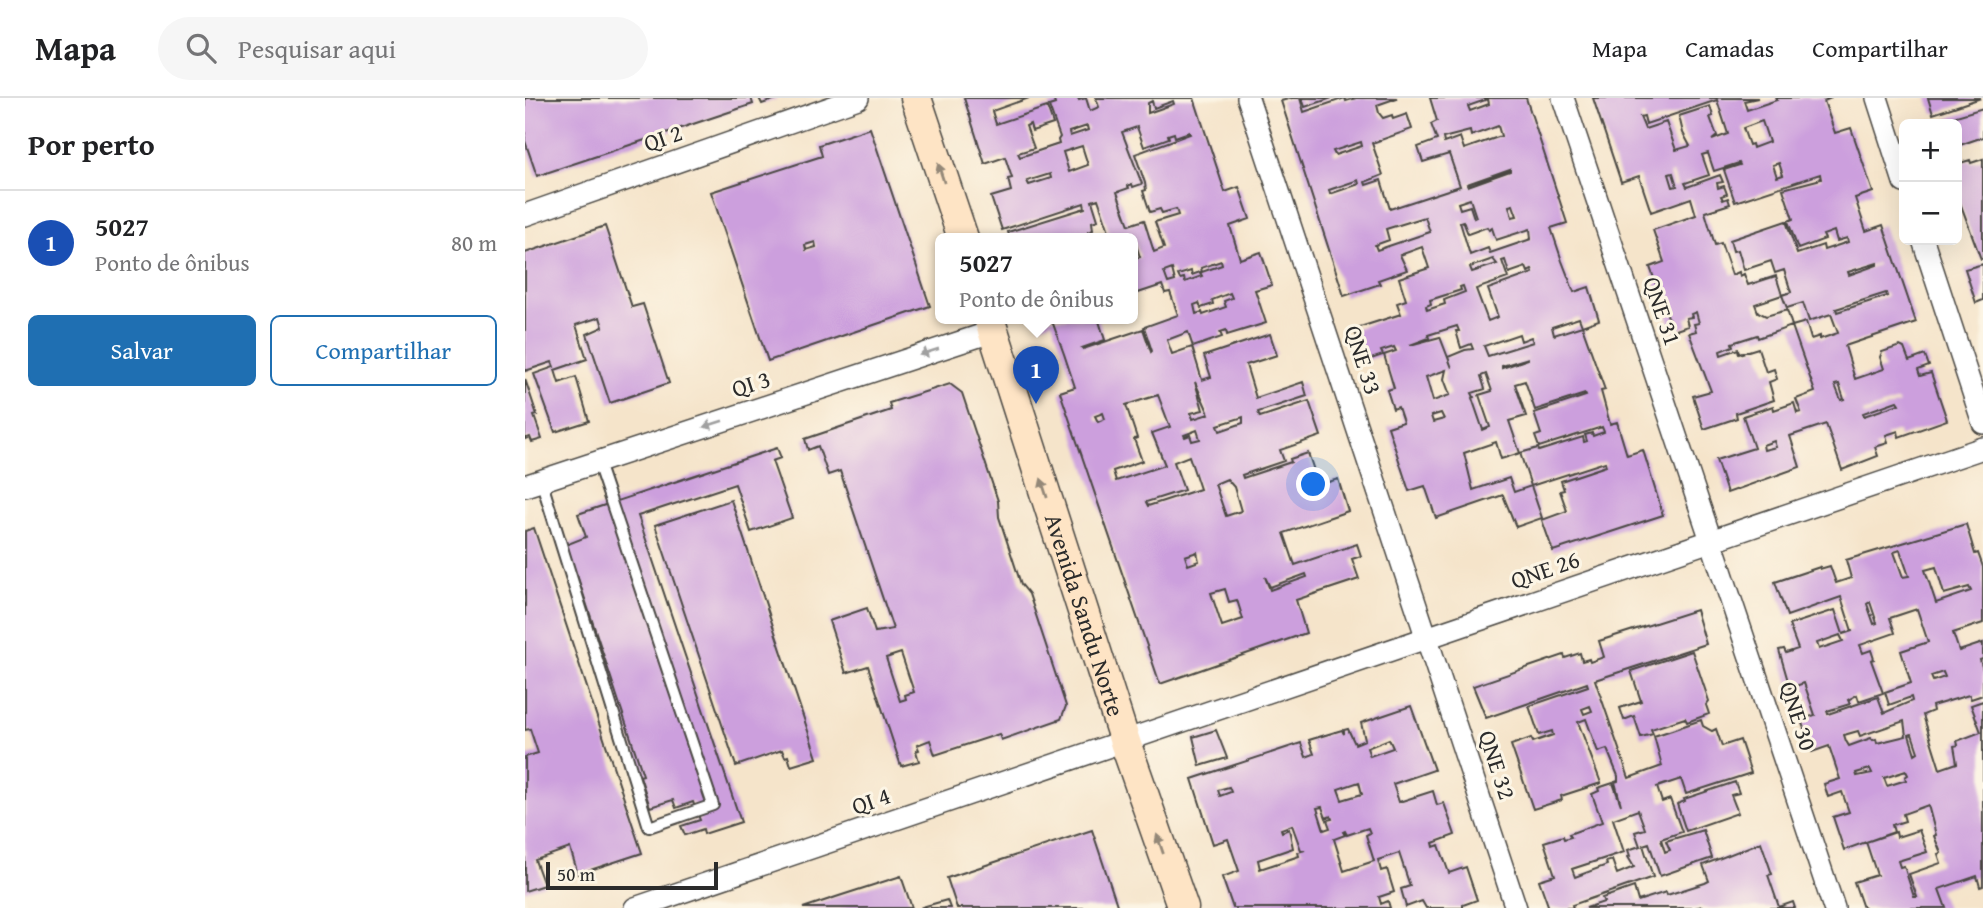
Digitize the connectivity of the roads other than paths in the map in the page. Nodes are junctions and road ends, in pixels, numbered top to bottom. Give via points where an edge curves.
1 (858, 98) edge
2 (916, 98) edge
3 (1248, 98) edge
4 (1563, 98) edge
5 (1877, 98) edge
6 (1899, 166) edge
7 (525, 215) edge
8 (961, 233) edge
9 (1925, 245) edge
10 (992, 325) edge
11 (1983, 423) edge
12 (1983, 448) edge
13 (598, 463) junction
14 (533, 483) edge
15 (1711, 541) junction
16 (1428, 638) junction
17 (1125, 742) junction
18 (635, 908) edge
19 (1183, 908) edge
20 (1516, 908) edge
21 (1834, 908) edge

1 - 7 street, QI 2
8 -> 2 main road
3 - 16 street, QNE 33
4 - 15 street, QNE 31
5 - 6 street
9 - 11 street
10 -> 13 street, QI 3
17 -> 10 main road, Avenida Sandu Norte
12 - 15 street, QNE 26
13 - 14 street, QI 3
13 - 14 lane via 713,805 649,827
15 - 16 street, QNE 26
15 - 21 street, QNE 30
16 - 17 street, QNE 26
16 - 20 street, QNE 32
17 - 18 street, QI 4
19 -> 17 main road, Avenida Sandu Norte

